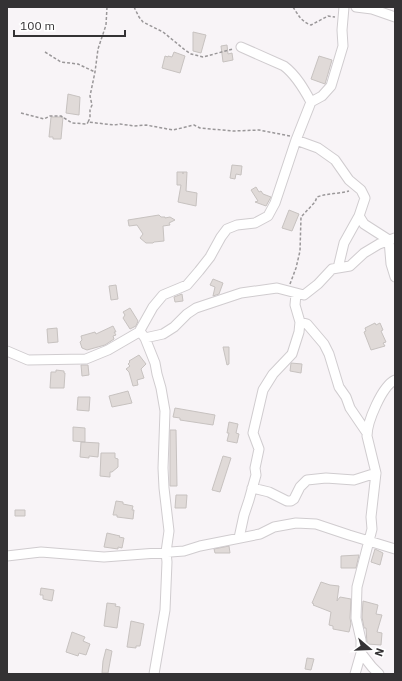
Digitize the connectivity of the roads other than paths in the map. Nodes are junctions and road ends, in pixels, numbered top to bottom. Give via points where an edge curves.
1 (344, 7) edge
2 (356, 7) edge
3 (395, 17) edge
4 (241, 47) road end
5 (311, 102) junction
6 (297, 139) junction
7 (359, 216) junction
8 (392, 239) edge
9 (338, 268) junction
10 (395, 277) edge
11 (395, 287) edge
12 (292, 292) junction
13 (300, 322) junction
14 (142, 335) junction
15 (158, 336) junction
16 (148, 347) junction
17 (7, 351) edge
18 (395, 380) edge
19 (367, 433) junction
20 (376, 472) junction
21 (252, 488) junction
22 (239, 538) junction
23 (369, 541) junction
24 (395, 549) edge
25 (166, 552) junction
26 (7, 556) edge
27 (362, 653) junction
28 (154, 674) edge
29 (355, 674) edge
30 (379, 674) edge

1 - 5 street via 343,46 331,86 322,96
2 - 3 street via 372,9
4 - 5 street via 284,66 304,89
5 - 6 street
6 - 7 street via 318,148 335,160 349,180 361,190 365,198
6 - 14 street via 268,216 228,229 200,272 187,284 163,295 153,307
7 - 8 street via 364,224
7 - 9 street via 344,243
8 - 9 street via 364,253 350,266
8 - 10 street via 391,264
9 - 12 street via 332,269 304,295
10 - 11 street
12 - 13 street
12 - 15 street via 277,288 225,297 196,308 174,327
13 - 19 street via 307,324 324,344 339,387
13 - 21 street via 292,354 278,368 263,390 253,433 259,449
14 - 15 street
14 - 16 street
14 - 17 street via 86,359 28,360
15 - 16 street
16 - 25 street via 155,363 165,411 163,468 169,531
18 - 19 street via 377,401
19 - 20 street
20 - 21 street via 354,480 307,480 291,501
20 - 23 street
21 - 22 street
22 - 23 street via 296,523 316,524
22 - 25 street via 184,551
23 - 24 street
23 - 27 street via 357,587 356,618
25 - 26 street via 104,557 41,552
25 - 28 street via 165,610
27 - 29 street
27 - 30 street

